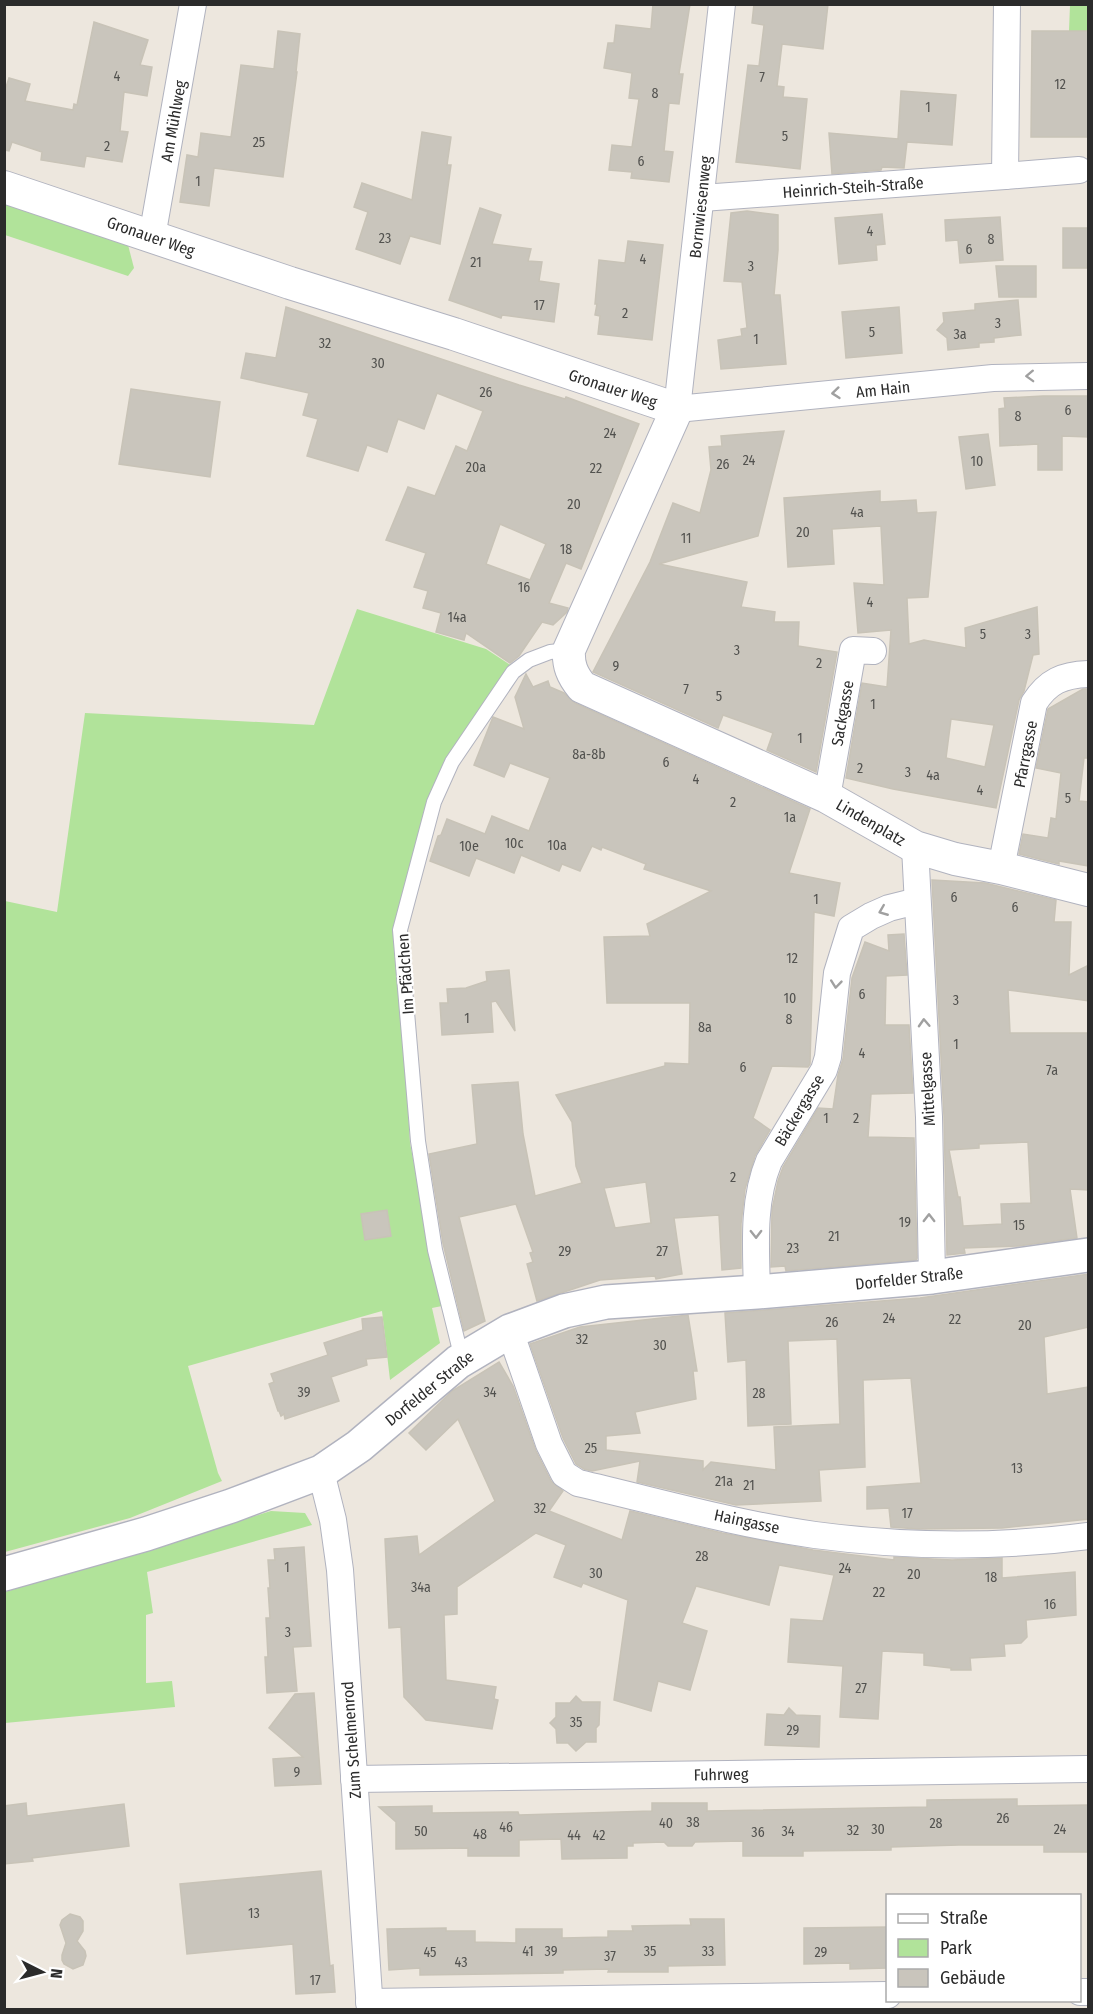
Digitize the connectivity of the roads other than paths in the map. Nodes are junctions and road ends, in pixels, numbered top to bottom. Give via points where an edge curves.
1 (193, 4) edge
2 (722, 4) edge
3 (1007, 4) edge
4 (1079, 170) dead end
5 (1005, 176) junction
6 (4, 187) edge
7 (702, 198) junction
8 (152, 237) junction
9 (1089, 376) edge
10 (677, 409) junction
11 (569, 650) junction
12 (873, 651) dead end
13 (1089, 674) edge
14 (827, 797) junction
15 (915, 847) junction
16 (1001, 868) junction
17 (1089, 890) edge
18 (917, 901) junction
19 (1089, 1255) edge
20 (932, 1276) junction
21 (757, 1292) junction
22 (510, 1330) junction
23 (462, 1359) junction
24 (321, 1472) junction
25 (1089, 1536) edge
26 (4, 1574) edge
27 (1089, 1769) edge
28 (354, 1779) junction
29 (886, 1995) edge
30 (766, 2003) edge
31 (369, 2006) edge

1 - 8 street, Am Mühlweg
2 - 7 street, Bornwiesenweg
3 - 5 street
4 - 5 street, Heinrich-Steih-Straße
5 - 7 street, Heinrich-Steih-Straße
6 - 8 street, Gronauer Weg
7 - 10 street, Bornwiesenweg
8 - 10 street, Gronauer Weg
9 -> 10 street, Am Hain via 993,378
10 - 11 street, Gronauer Weg
11 - 14 street via 572,673 582,687
11 - 23 lane, Im Pfädchen via 539,656 513,672 452,762 434,802 400,930 418,1142 435,1250
12 - 14 street, Sackgasse via 853,650
13 - 16 street, Pfarrgasse via 1065,676 1042,691 1034,703
14 - 15 street, Lindenplatz
15 - 16 street, Lindenplatz
15 - 18 street, Lindenplatz
16 - 17 street, Lindenplatz
20 -> 18 street, Mittelgasse via 929,1118
18 -> 21 street, Bäckergasse via 889,908 851,928 837,973 824,1070 762,1176 756,1217
19 - 20 main road, Dorfelder Straße
20 - 21 main road, Dorfelder Straße
21 - 22 main road, Dorfelder Straße via 606,1302 564,1311
22 - 23 main road, Dorfelder Straße
22 - 25 street, Haingasse via 552,1452 564,1474 578,1483 746,1522 865,1541 1000,1544
23 - 24 main road, Dorfelder Straße via 359,1446
24 - 26 main road, Dorfelder Straße via 146,1534
24 - 28 street, Zum Schelmenrod via 340,1570
27 - 28 street, Fuhrweg
28 - 31 street, Zum Schelmenrod
29 - 30 street
30 - 31 street

